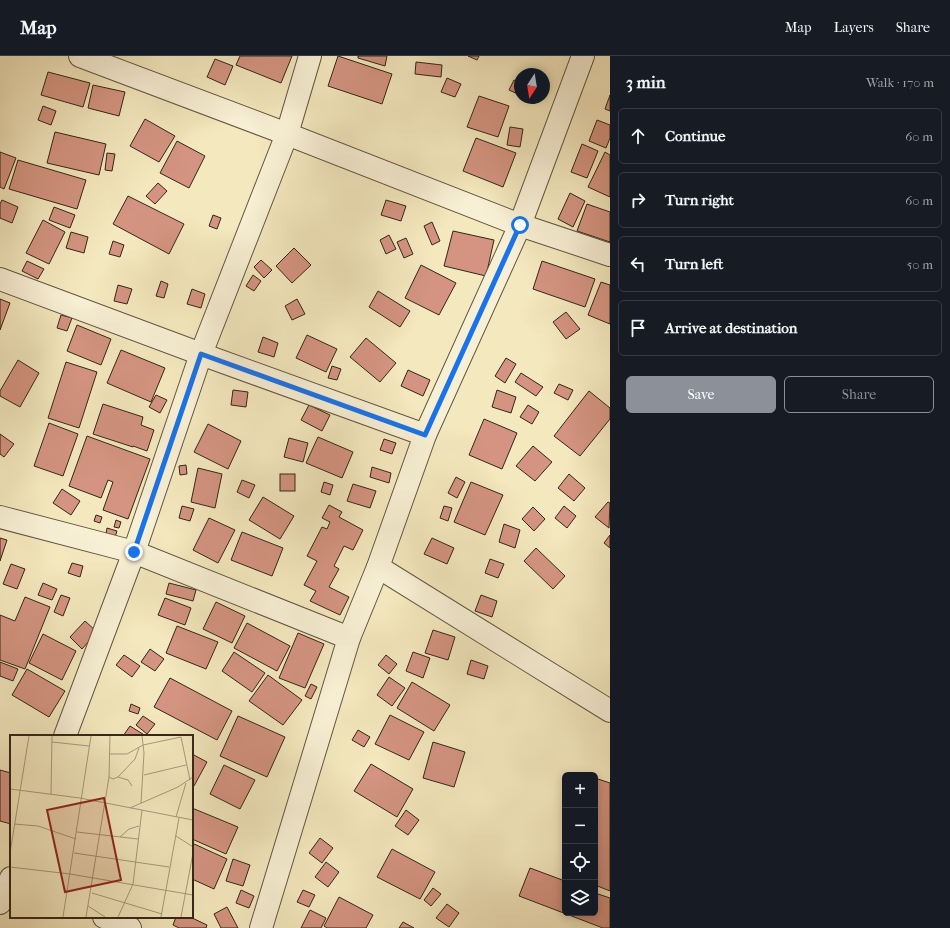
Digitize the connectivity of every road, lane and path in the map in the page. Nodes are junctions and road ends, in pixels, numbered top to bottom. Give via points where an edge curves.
1 (80, 56) edge
2 (310, 56) edge
3 (584, 56) edge
4 (287, 134) junction
5 (520, 225) junction
6 (610, 256) edge
7 (0, 279) edge
8 (201, 354) junction
9 (425, 435) junction
10 (0, 517) edge
11 (134, 552) junction
12 (378, 567) junction
13 (349, 638) junction
14 (610, 712) edge
15 (65, 735) edge
16 (0, 872) edge
17 (10, 877) edge
18 (10, 880) edge
19 (0, 903) edge
20 (106, 918) edge
21 (130, 928) edge
22 (262, 928) edge

1 - 4 street
2 - 4 street
3 - 5 street
4 - 5 street
4 - 8 street
5 - 6 street
5 - 9 street
7 - 8 street
8 - 9 street
8 - 11 street
9 - 12 street
10 - 11 street
11 - 13 street
11 - 15 street
12 - 13 street
12 - 14 street
13 - 22 street
16 - 17 street
18 - 19 street
20 - 21 street

